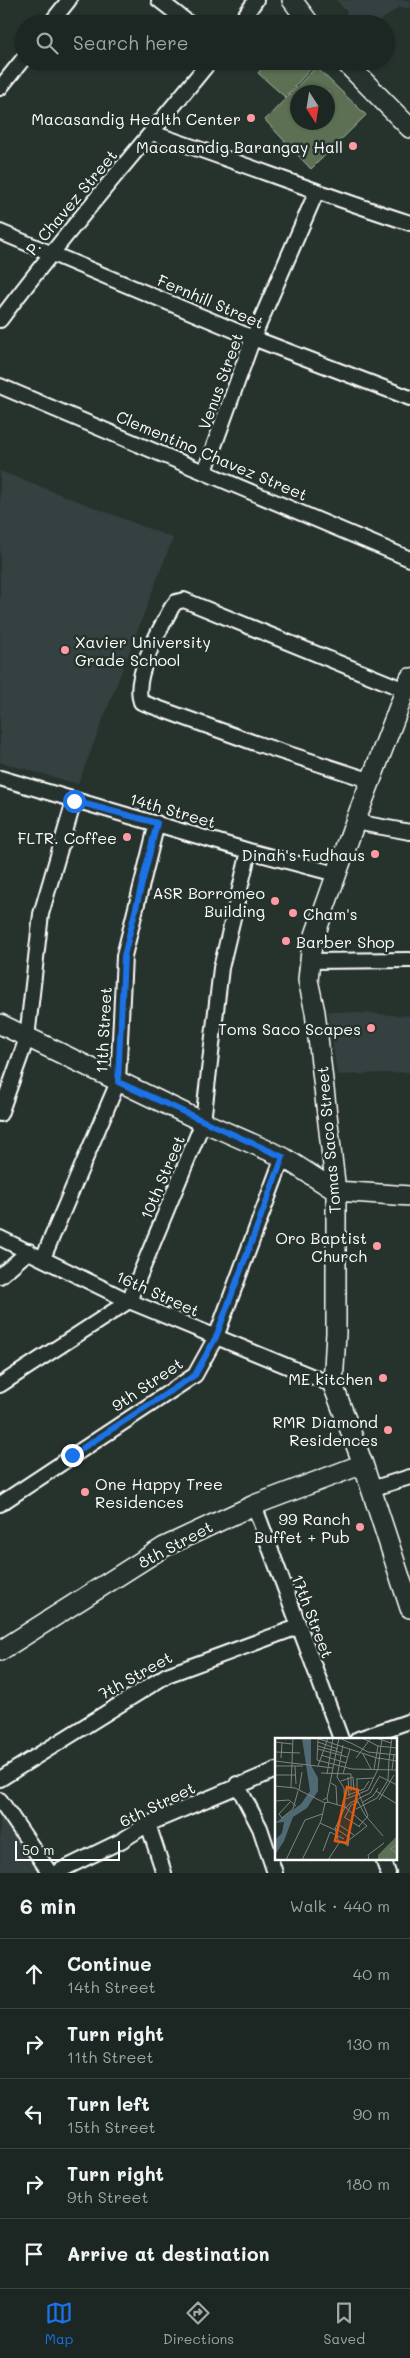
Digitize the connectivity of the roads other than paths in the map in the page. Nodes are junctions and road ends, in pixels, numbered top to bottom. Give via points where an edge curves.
1 (69, 0) edge
2 (159, 0) edge
3 (256, 0) edge
4 (292, 0) edge
5 (57, 15) edge
6 (178, 15) edge
7 (245, 15) edge
8 (303, 15) edge
9 (15, 69) edge
10 (203, 70) edge
11 (353, 70) edge
12 (0, 88) edge
13 (410, 128) edge
14 (152, 133) junction
15 (316, 193) junction
16 (410, 223) edge
17 (0, 232) edge
18 (50, 253) junction
19 (0, 320) edge
20 (253, 338) junction
21 (0, 386) edge
22 (410, 398) edge
23 (206, 471) junction
24 (410, 559) edge
25 (408, 684) edge
26 (0, 778) edge
27 (372, 781) junction
28 (74, 801) junction
29 (355, 822) junction
30 (157, 823) junction
31 (410, 832) edge
32 (249, 851) junction
33 (336, 874) junction
34 (309, 960) junction
35 (410, 960) edge
36 (0, 1024) edge
37 (27, 1038) junction
38 (118, 1082) junction
39 (0, 1114) edge
40 (203, 1122) junction
41 (283, 1157) junction
42 (336, 1191) junction
43 (410, 1196) edge
44 (0, 1238) edge
45 (29, 1252) junction
46 (43, 1258) junction
47 (0, 1276) edge
48 (129, 1301) junction
49 (216, 1337) junction
50 (0, 1385) edge
51 (333, 1385) junction
52 (363, 1464) junction
53 (410, 1477) edge
54 (372, 1489) junction
55 (0, 1504) edge
56 (254, 1505) junction
57 (410, 1608) edge
58 (298, 1627) junction
59 (0, 1652) edge
60 (410, 1722) edge
61 (342, 1738) edge
62 (361, 1738) edge
63 (275, 1770) edge
64 (0, 1779) edge
65 (238, 1784) junction
66 (0, 1800) edge
67 (148, 1824) junction
68 (383, 1860) edge
69 (50, 1873) edge
70 (55, 1873) edge
71 (164, 1873) edge
72 (275, 1873) edge
73 (388, 1873) edge

1 - 5 street
2 - 6 street
3 - 7 street
4 - 8 street
9 - 12 street
10 - 14 street, P. Chavez Street
11 - 13 street
14 - 15 street
14 - 18 street, P. Chavez Street
15 - 16 street
15 - 20 street, Venus Street
17 - 18 street, Fernhill Street
18 - 19 street, P. Chavez Street
18 - 20 street, Fernhill Street
20 - 22 street, Fernhill Street
20 - 23 street, Venus Street
21 - 23 street, Clementino Chavez Street
23 - 24 street, Clementino Chavez Street
25 - 27 street, Tomas Saco Street
25 - 27 street via 184,600 172,607 148,659 138,686 141,702
26 - 28 street, 14th Street
27 - 29 street, Tomas Saco Street
28 - 30 street, 14th Street
28 - 37 street via 41,914
29 - 31 street
29 - 33 street, Tomas Saco Street
30 - 32 street, 14th Street
30 - 38 street, 11th Street via 124,956
32 - 33 street, 14th Street
32 - 40 street, 10th Street via 221,968
33 - 34 street, Tomas Saco Street
34 - 35 street
34 - 42 street, Tomas Saco Street via 308,980 315,1012
36 - 37 street
37 - 38 street
37 - 39 street
38 - 40 street
38 - 46 street, 11th Street
40 - 41 street
40 - 48 street, 10th Street
41 - 42 street
41 - 49 street, 9th Street
42 - 43 street
42 - 51 street, Tomas Saco Street
44 - 45 street, 16th Street
45 - 46 street, 16th Street
45 - 47 street
46 - 48 street, 16th Street
48 - 49 street, 16th Street
48 - 50 street
49 - 51 street, 16th Street
49 - 55 street, 9th Street via 195,1375
51 - 52 street, Tomas Saco Street
52 - 54 street, Tomas Saco Street
52 - 56 street, 8th Street
53 - 54 street
54 - 57 street, Tomas Saco Street
56 - 58 street, 17th Street
56 - 59 street, 8th Street via 164,1547
58 - 61 street, 17th Street
58 - 64 street, 7th Street via 167,1674
60 - 62 street
63 - 65 street, 6th Street
65 - 67 street, 6th Street
65 - 72 street via 260,1828
66 - 69 street
67 - 70 street, 6th Street
67 - 71 street
68 - 73 street

